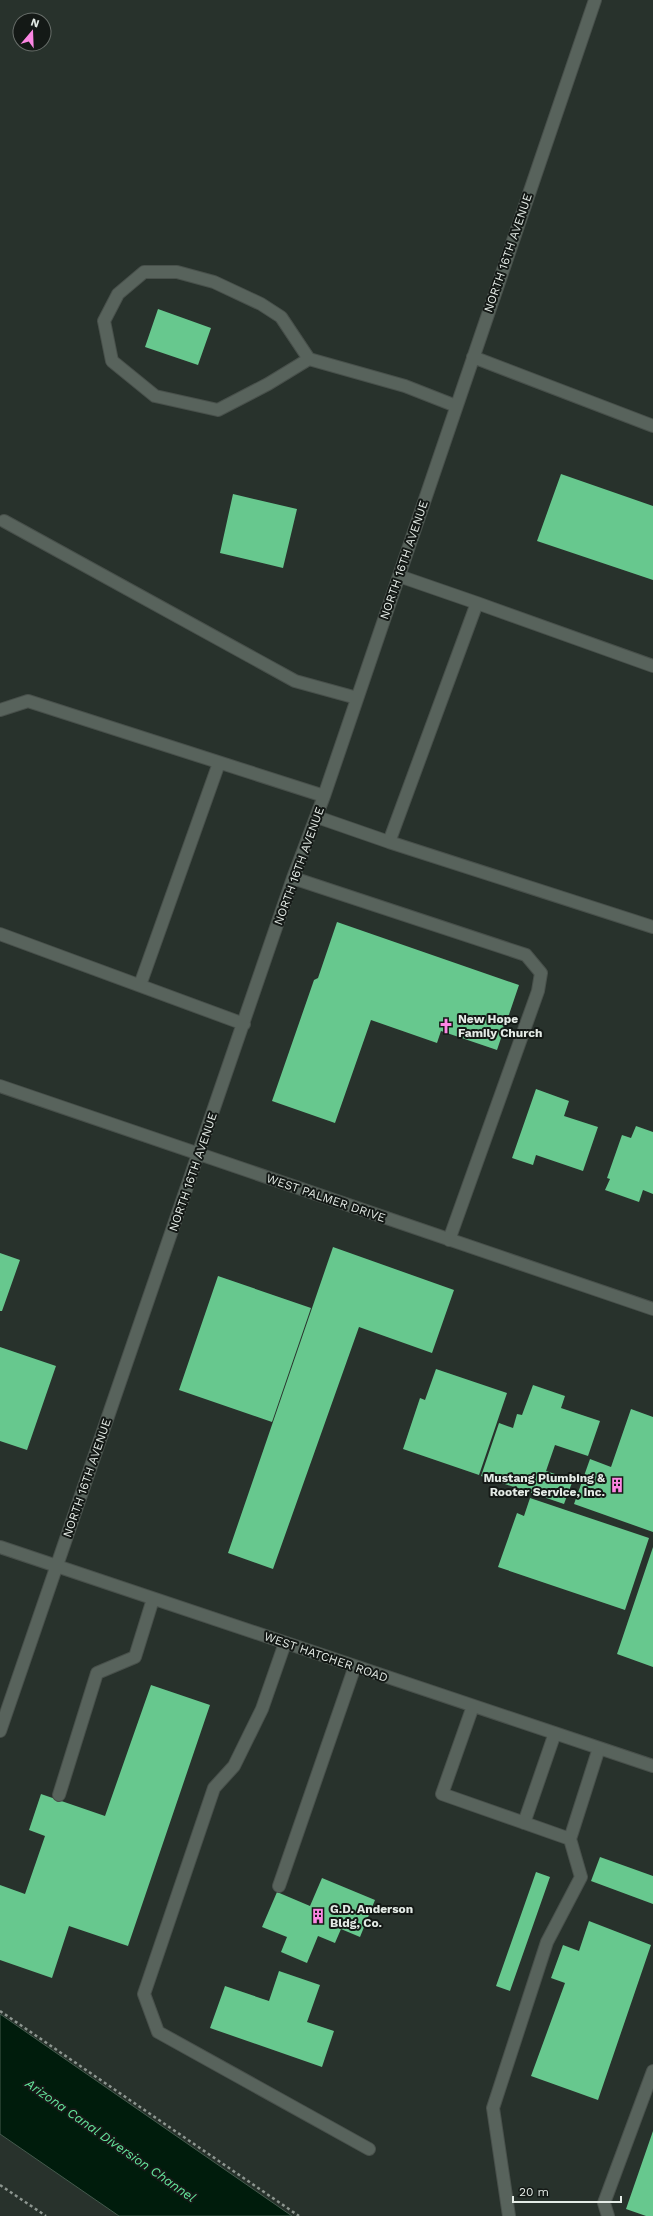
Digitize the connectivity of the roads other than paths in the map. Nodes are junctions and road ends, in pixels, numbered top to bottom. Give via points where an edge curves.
1 (595, 0) edge
2 (473, 357) junction
3 (309, 359) junction
4 (456, 406) junction
5 (653, 426) edge
6 (4, 521) dead end
7 (399, 576) junction
8 (477, 604) junction
9 (653, 666) edge
10 (357, 698) junction
11 (0, 710) edge
12 (219, 762) junction
13 (324, 796) junction
14 (317, 816) junction
15 (389, 842) junction
16 (294, 878) junction
17 (653, 927) edge
18 (0, 934) edge
19 (140, 985) junction
20 (244, 1024) junction
21 (0, 1086) edge
22 (199, 1156) junction
23 (449, 1240) junction
24 (653, 1309) edge
25 (0, 1547) edge
26 (56, 1566) junction
27 (153, 1598) junction
28 (285, 1643) junction
29 (355, 1666) junction
30 (473, 1706) junction
31 (0, 1731) edge
32 (555, 1733) junction
33 (599, 1748) junction
34 (653, 1766) edge
35 (59, 1795) dead end
36 (524, 1823) junction
37 (570, 1840) junction
38 (279, 1886) dead end
39 (653, 2071) edge
40 (369, 2149) dead end
41 (509, 2216) edge
42 (608, 2216) edge

1 - 2 street, NORTH 16TH AVENUE
2 - 4 street, NORTH 16TH AVENUE
2 - 5 street
3 - 3 street via 281,317 261,304 214,282 177,272 144,272 118,294 104,321 112,360 155,396 218,410
3 - 4 street via 405,386
4 - 7 street, NORTH 16TH AVENUE
6 - 10 street via 296,681
7 - 8 street
7 - 10 street, NORTH 16TH AVENUE
8 - 9 street
8 - 15 street
10 - 13 street, NORTH 16TH AVENUE
11 - 12 street via 28,701
12 - 13 street
12 - 19 street
13 - 14 street, NORTH 16TH AVENUE
14 - 15 street
14 - 16 street, NORTH 16TH AVENUE
15 - 17 street
16 - 20 street, NORTH 16TH AVENUE
16 - 23 street via 526,955 541,972 538,991
18 - 19 street
19 - 20 street
20 - 22 street, NORTH 16TH AVENUE
21 - 22 street, WEST PALMER DRIVE
22 - 23 street, WEST PALMER DRIVE
22 - 26 street, NORTH 16TH AVENUE
23 - 24 street, WEST PALMER DRIVE
25 - 26 street, WEST HATCHER ROAD
26 - 27 street, WEST HATCHER ROAD
26 - 31 street, NORTH 16TH AVENUE
27 - 28 street, WEST HATCHER ROAD
27 - 35 street via 135,1657 97,1673
28 - 29 street, WEST HATCHER ROAD
28 - 40 street via 262,1709 234,1766 214,1788 144,1994 158,2032
29 - 30 street, WEST HATCHER ROAD
29 - 38 street
30 - 32 street, WEST HATCHER ROAD
30 - 36 street via 442,1794
32 - 33 street, WEST HATCHER ROAD
32 - 36 street
33 - 34 street, WEST HATCHER ROAD
33 - 37 street
36 - 37 street
37 - 41 street via 581,1877 547,1942 493,2108
39 - 42 street via 604,2203

